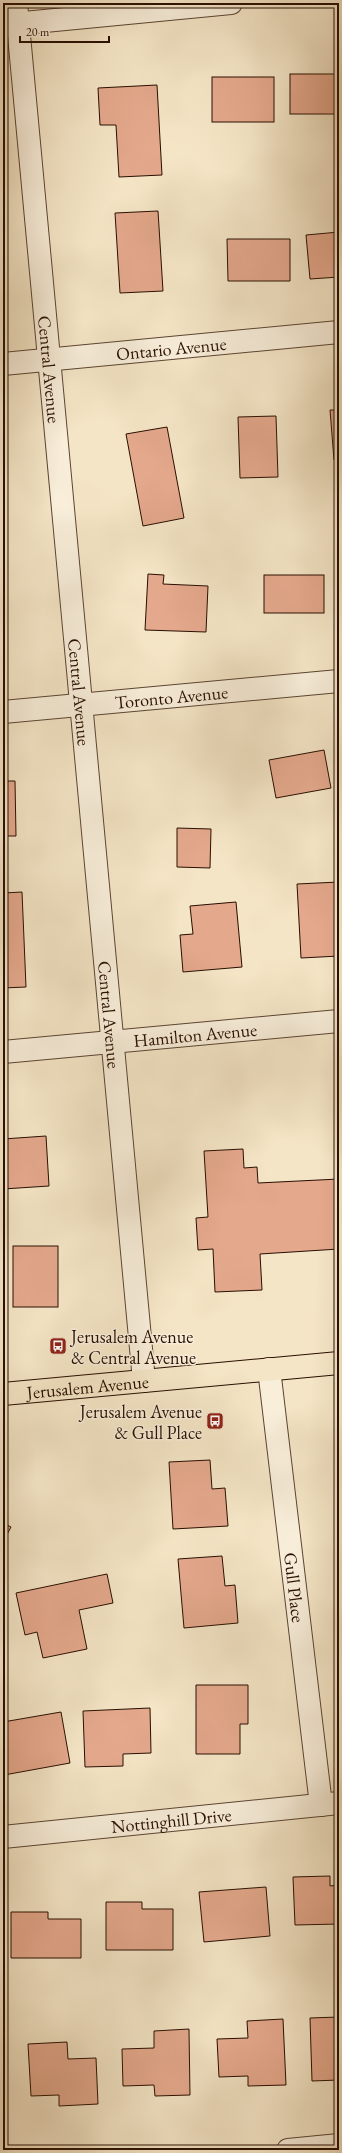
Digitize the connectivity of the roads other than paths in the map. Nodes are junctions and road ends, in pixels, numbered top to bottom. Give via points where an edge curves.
1 (231, 3) edge
2 (12, 17) edge
3 (339, 332) edge
4 (49, 360) junction
5 (3, 364) edge
6 (339, 681) edge
7 (81, 705) junction
8 (3, 712) edge
9 (339, 1021) edge
10 (112, 1042) junction
11 (3, 1052) edge
12 (339, 1363) edge
13 (269, 1369) junction
14 (144, 1381) junction
15 (3, 1394) edge
16 (330, 1804) edge
17 (3, 1837) edge
18 (339, 2145) edge
19 (288, 2150) edge

1 - 2 street
2 - 4 street, Central Avenue
3 - 4 street, Ontario Avenue
4 - 5 street, Ontario Avenue
4 - 7 street, Central Avenue
6 - 7 street, Toronto Avenue
7 - 8 street, Toronto Avenue
7 - 10 street, Central Avenue
9 - 10 street, Hamilton Avenue
10 - 11 street, Hamilton Avenue
10 - 14 street, Central Avenue
12 - 13 main road, Jerusalem Avenue
13 - 14 main road, Jerusalem Avenue
13 - 16 street, Gull Place
14 - 15 main road, Jerusalem Avenue
16 - 17 street, Nottinghill Drive
18 - 19 street

